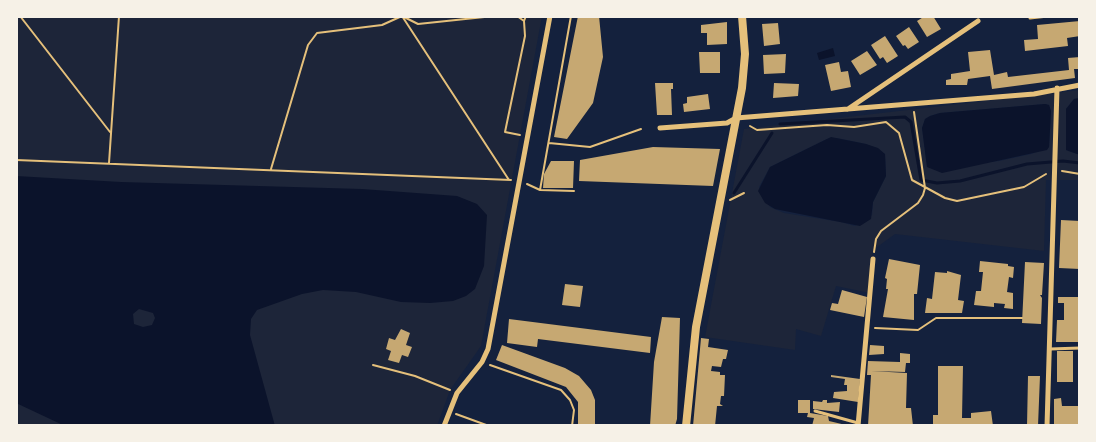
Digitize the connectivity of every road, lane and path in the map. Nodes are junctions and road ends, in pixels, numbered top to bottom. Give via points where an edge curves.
1 (20, 16) edge
2 (119, 16) edge
3 (402, 16) edge
4 (406, 16) edge
5 (494, 16) edge
6 (517, 16) edge
7 (526, 16) edge
8 (550, 16) edge
9 (571, 16) edge
10 (742, 16) edge
11 (1048, 16) edge
12 (1030, 18) dead end
13 (524, 21) junction
14 (978, 21) dead end
15 (1080, 85) edge
16 (1057, 88) junction
17 (847, 109) junction
18 (915, 112) dead end
19 (736, 118) junction
20 (748, 124) dead end
21 (660, 128) dead end
22 (641, 129) dead end
23 (110, 132) junction
24 (527, 137) junction
25 (549, 143) junction
26 (16, 160) edge
27 (109, 164) junction
28 (1056, 168) junction
29 (270, 170) junction
30 (1080, 174) edge
31 (519, 180) junction
32 (924, 187) junction
33 (540, 190) junction
34 (574, 191) dead end
35 (744, 193) dead end
36 (720, 198) junction
37 (875, 244) dead end
38 (873, 260) dead end
39 (1022, 318) dead end
40 (867, 328) junction
41 (1080, 348) edge
42 (1050, 349) junction
43 (482, 362) junction
44 (373, 365) dead end
45 (457, 393) junction
46 (449, 411) junction
47 (815, 411) dead end
48 (858, 424) edge
49 (444, 426) edge
50 (489, 426) edge
51 (572, 426) edge
52 (686, 426) edge
53 (1047, 426) edge

1 - 23 path
2 - 23 path
3 - 4 path
3 - 29 path via 382,25 317,33 308,45
3 - 29 path via 509,180
4 - 5 path via 418,24
6 - 13 path
7 - 13 path
8 - 24 street
9 - 25 path
10 - 19 street via 745,54
11 - 12 lane
13 - 24 path via 525,36 505,132
14 - 17 street
15 - 16 street
16 - 17 street via 1034,94
16 - 28 street
17 - 19 street
18 - 32 path
19 - 21 street via 727,124
19 - 36 street
20 - 32 path via 757,130 827,125 854,127 886,122 899,133 912,180
22 - 25 path via 590,147
23 - 27 path
24 - 31 street
25 - 33 path
26 - 27 path
27 - 29 path
28 - 30 path
28 - 32 path via 1024,187 957,201
28 - 42 street
31 - 33 path
31 - 43 street via 488,349
32 - 37 path via 920,201 881,231
33 - 34 path
35 - 36 path via 731,201
36 - 52 street via 696,327
38 - 40 street
39 - 40 path via 936,318 918,330
40 - 48 street
41 - 42 lane
42 - 53 street
43 - 45 street
43 - 51 path via 561,390 574,410
44 - 45 path via 415,376
45 - 46 street
46 - 49 street
46 - 50 path
47 - 48 lane

